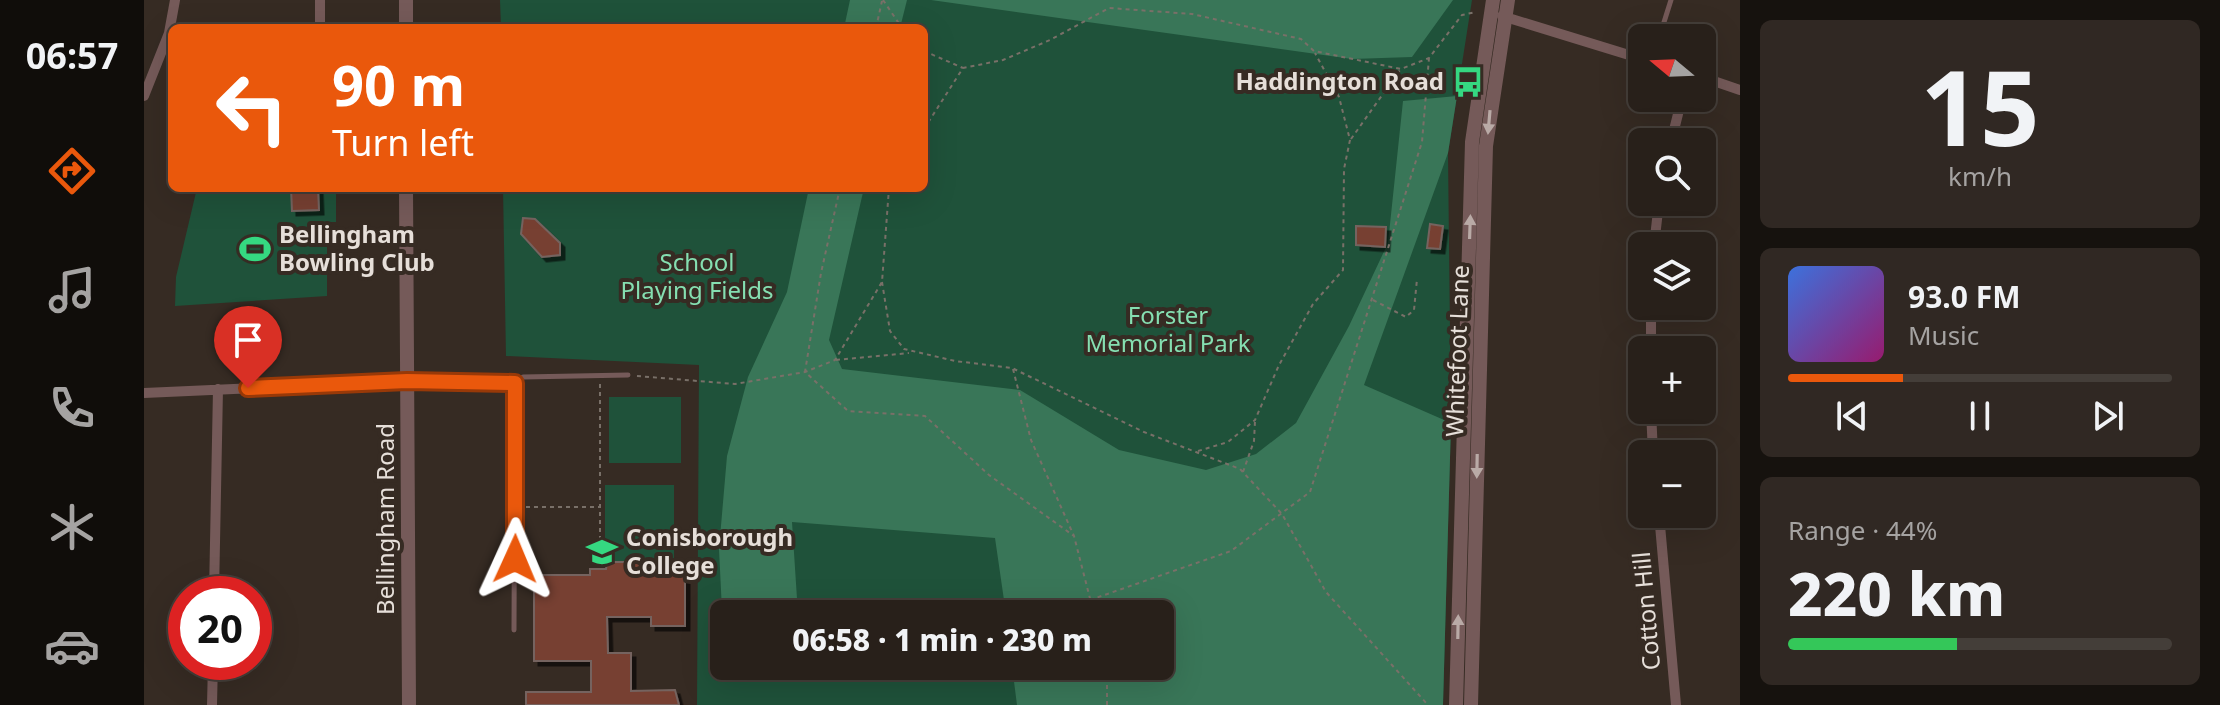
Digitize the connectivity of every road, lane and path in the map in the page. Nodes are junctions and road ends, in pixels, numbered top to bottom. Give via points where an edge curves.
1 (175, 0) edge
2 (320, 0) edge
3 (406, 0) edge
4 (1508, 0) edge
5 (1671, 0) edge
6 (1491, 10) edge
7 (171, 24) edge
8 (320, 24) edge
9 (406, 24) edge
10 (877, 24) edge
11 (899, 24) edge
12 (1663, 24) edge
13 (168, 36) edge
14 (1314, 51) junction
15 (928, 53) edge
16 (1628, 54) edge
17 (1429, 58) junction
18 (963, 68) junction
19 (1401, 69) junction
20 (1716, 82) edge
21 (1740, 90) edge
22 (144, 96) edge
23 (928, 123) edge
24 (1350, 140) junction
25 (406, 192) edge
26 (839, 192) edge
27 (889, 192) edge
28 (1417, 279) dead end
29 (882, 282) junction
30 (1372, 300) junction
31 (911, 353) junction
32 (835, 360) junction
33 (1012, 368) junction
34 (805, 372) junction
35 (600, 374) junction
36 (628, 375) joint
37 (407, 381) junction
38 (515, 383) junction
39 (218, 389) junction
40 (144, 393) edge
41 (1255, 420) junction
42 (1197, 451) junction
43 (1243, 472) junction
44 (516, 507) junction
45 (600, 507) junction
46 (1282, 514) junction
47 (1660, 528) edge
48 (1074, 536) junction
49 (600, 563) dead end
50 (1467, 563) junction
51 (214, 576) edge
52 (1090, 600) joint
53 (514, 630) dead end
54 (213, 680) edge
55 (1107, 680) edge
56 (212, 705) edge
57 (409, 705) edge
58 (1107, 705) edge
59 (1428, 705) edge
60 (1456, 705) edge
61 (1471, 705) edge
62 (1676, 705) edge

1 - 7 street
2 - 8 street
3 - 9 street
4 - 6 street, Whitefoot Lane
5 - 12 lane
6 - 16 street
6 - 17 path via 1462,15
6 - 50 street, Whitefoot Lane via 1472,142
10 - 11 path via 883,0
13 - 22 street
14 - 18 path via 1301,39 1192,14 1109,8 1027,50
14 - 19 path
14 - 24 path via 1339,97
15 - 18 path
17 - 19 path
17 - 30 path via 1422,142
18 - 23 path
19 - 24 path
20 - 21 street
24 - 41 path via 1344,169 1343,270 1313,304
25 - 37 street, Bellingham Road
26 - 34 path
27 - 29 path
28 - 30 path via 1414,310 1406,317
29 - 31 path via 890,331
29 - 32 path
30 - 46 path via 1310,492
31 - 32 path
31 - 33 path
32 - 34 path
33 - 42 path via 1144,432
33 - 48 path via 1031,440
34 - 36 path via 735,384
34 - 48 path via 848,411 925,416 989,475
35 - 36 lane
35 - 38 lane via 523,377
35 - 45 path
37 - 38 lane
37 - 39 street
37 - 57 street, Bellingham Road
38 - 44 lane
39 - 40 street
39 - 51 street
41 - 42 path via 1228,442
41 - 43 path
42 - 43 path
43 - 46 path
44 - 45 path
44 - 53 lane
45 - 49 path
46 - 52 path via 1231,551
46 - 59 path via 1326,592
47 - 62 street, Cotton Hill
48 - 52 path
60 -> 50 street, Whitefoot Lane
50 - 61 street, Whitefoot Lane
54 - 56 street
55 - 58 path

